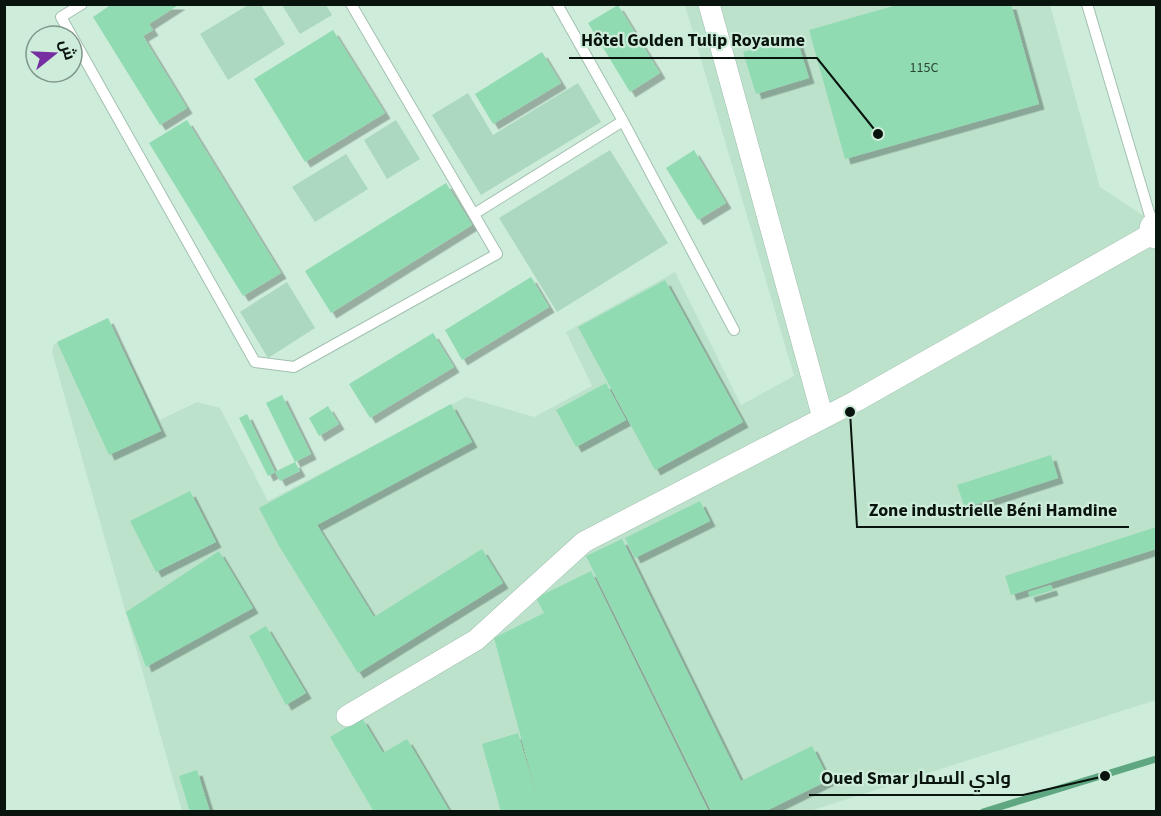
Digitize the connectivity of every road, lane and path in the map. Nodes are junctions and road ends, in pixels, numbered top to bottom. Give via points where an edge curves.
1 (82, 4) edge
2 (351, 4) edge
3 (557, 4) edge
4 (709, 4) edge
5 (1087, 4) edge
6 (623, 121) junction
7 (474, 214) junction
8 (1156, 231) edge
9 (734, 330) dead end
10 (823, 418) junction
11 (347, 716) dead end

1 - 7 lane via 62,17 255,362 294,367 497,254
2 - 7 lane
3 - 6 lane
4 - 10 street
5 - 8 lane
6 - 7 lane
6 - 9 lane
8 - 10 street
10 - 11 street via 584,542 476,640

